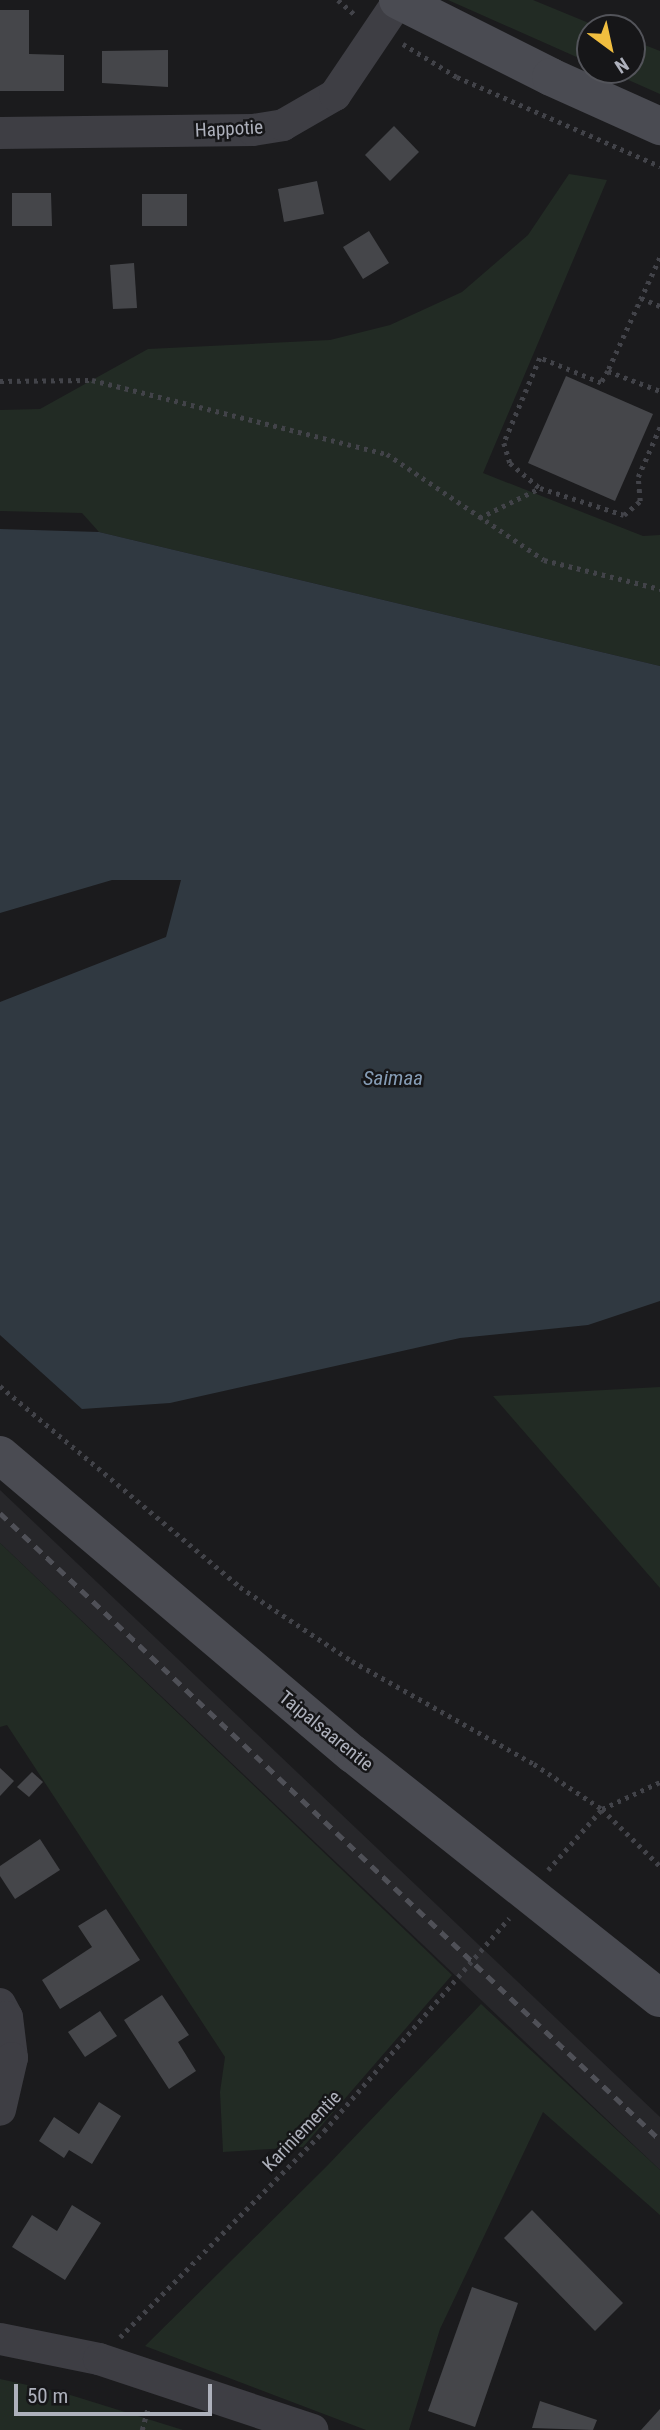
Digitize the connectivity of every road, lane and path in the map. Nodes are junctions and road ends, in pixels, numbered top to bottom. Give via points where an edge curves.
1 (338, 0) edge
2 (398, 0) edge
3 (347, 2) edge
4 (354, 14) dead end
5 (660, 126) edge
6 (0, 133) edge
7 (660, 258) edge
8 (641, 298) junction
9 (660, 306) edge
10 (608, 371) junction
11 (0, 382) edge
12 (660, 391) edge
13 (660, 427) edge
14 (540, 488) junction
15 (479, 518) junction
16 (660, 589) edge
17 (0, 1386) edge
18 (0, 1455) edge
19 (660, 1782) edge
20 (602, 1809) junction
21 (653, 1858) junction
22 (660, 1860) edge
23 (660, 1866) edge
24 (542, 1877) dead end
25 (514, 1912) dead end
26 (660, 1998) edge
27 (0, 2004) edge
28 (0, 2110) edge
29 (0, 2339) edge
30 (99, 2359) junction
31 (160, 2410) dead end
32 (142, 2430) edge
33 (312, 2430) edge

1 - 3 path
2 - 5 main road
2 - 6 street, Happotie via 335,95 283,125 253,130
3 - 4 path
7 - 8 path
8 - 9 path
8 - 10 path
10 - 12 path
10 - 14 path via 601,383 540,358 504,443 510,463
11 - 15 path via 92,380 387,454
13 - 14 path via 638,477 640,501 624,515
14 - 15 path
15 - 16 path via 544,560
17 - 20 path via 240,1587 352,1661 534,1764
18 - 26 main road, Taipalsaarentie via 353,1754
19 - 20 path
20 - 21 path
20 - 24 path
21 - 22 path
21 - 23 path
25 - 30 path, Kariniementie via 324,2131
27 - 28 street via 7,2017 12,2058
29 - 30 street
30 - 33 street
31 - 32 path via 146,2406

